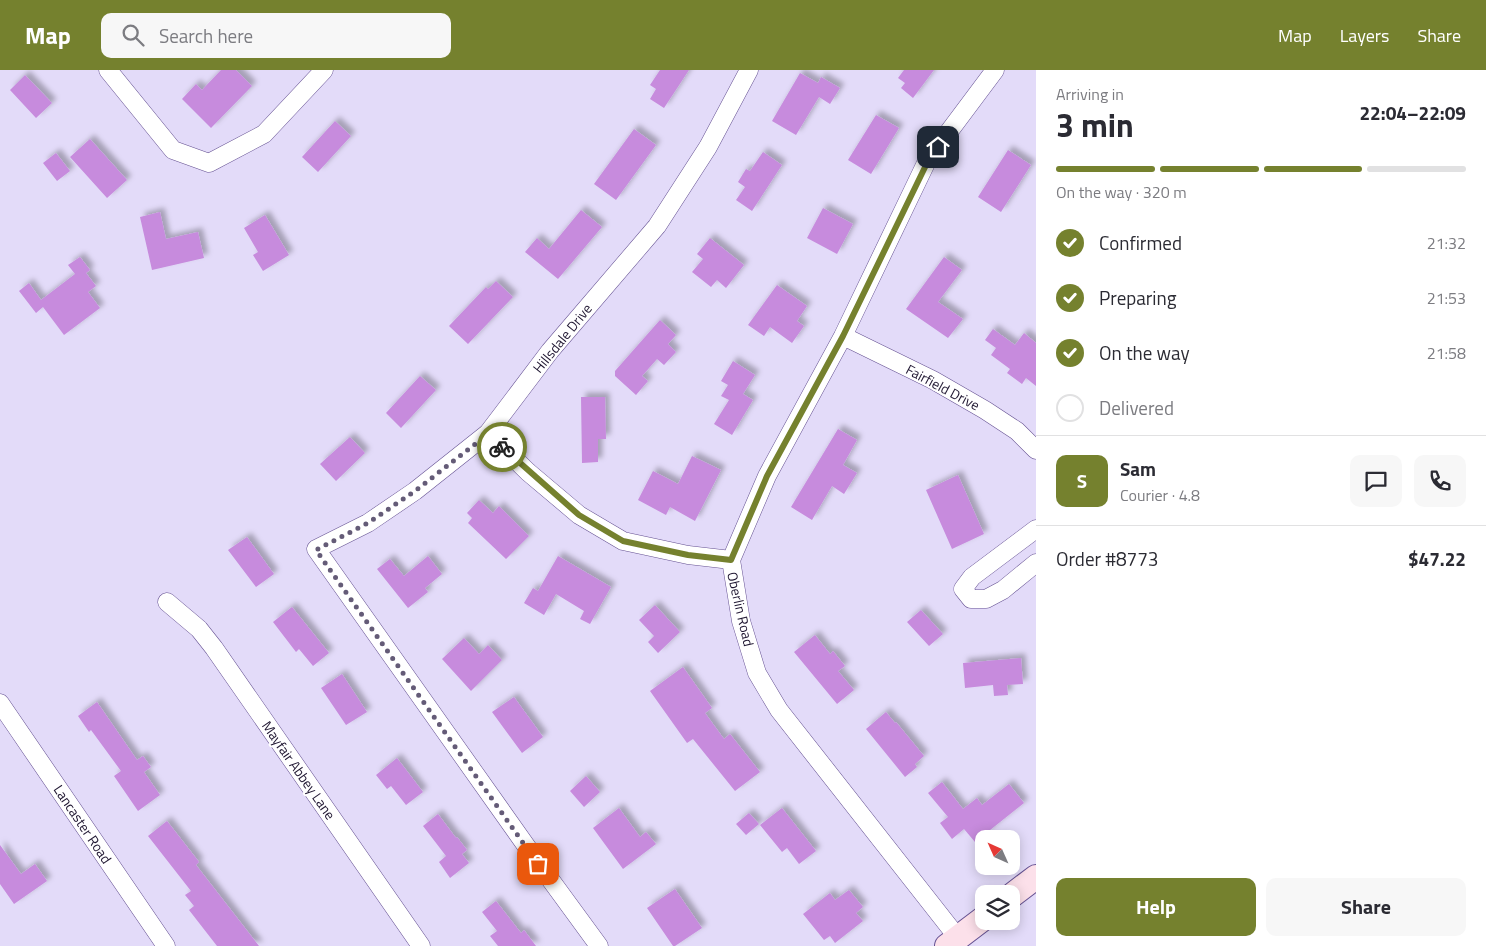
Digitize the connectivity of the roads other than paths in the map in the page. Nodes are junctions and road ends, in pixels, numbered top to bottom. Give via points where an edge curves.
1 (108, 70) edge
2 (324, 70) edge
3 (749, 70) edge
4 (995, 70) edge
5 (843, 336) junction
6 (488, 434) junction
7 (1036, 450) edge
8 (1036, 529) edge
9 (731, 560) junction
10 (1036, 563) edge
11 (168, 602) dead end
12 (0, 703) edge
13 (1036, 877) edge
14 (1020, 889) edge
15 (975, 925) edge
16 (953, 942) edge
17 (166, 946) edge
18 (421, 946) edge
19 (599, 946) edge

1 - 2 street via 174,150 209,162 264,134
3 - 6 street, Hillsdale Drive via 708,147 657,226 550,351
4 - 5 street, Oberlin Road via 928,161
5 - 7 street, Fairfield Drive via 933,380 985,410 1017,431
5 - 9 street, Oberlin Road via 767,476
6 - 9 street via 579,515 623,541 688,555
6 - 19 street, Hillsdale Drive via 392,507 316,550
8 - 10 street via 972,577 963,589 971,599 986,599 1003,590
9 - 16 street, Oberlin Road via 741,621 757,673 779,710
11 - 18 street, Mayfair Abbey Lane via 199,629 214,648
12 - 17 street, Lancaster Road
13 - 14 main road
15 - 16 main road

